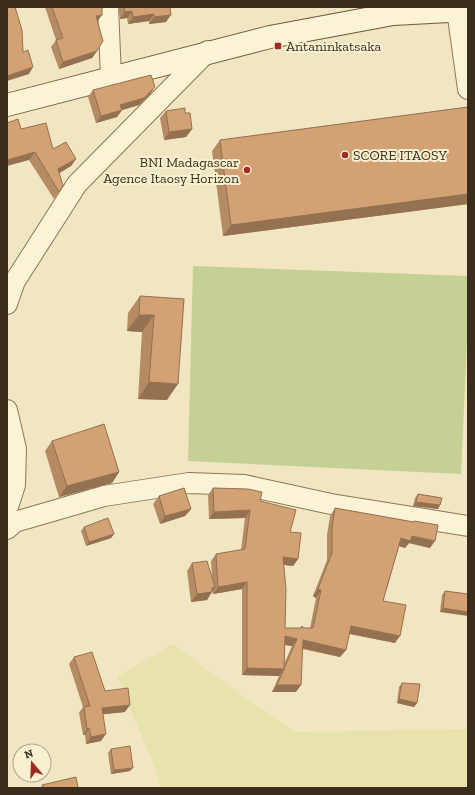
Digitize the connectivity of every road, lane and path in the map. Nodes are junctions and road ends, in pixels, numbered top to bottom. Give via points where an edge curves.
1 (108, 7) edge
2 (463, 10) edge
3 (208, 51) junction
4 (111, 77) junction
5 (468, 89) edge
6 (7, 105) edge
7 (7, 304) edge
8 (7, 410) edge
9 (7, 510) edge
10 (468, 526) edge
11 (7, 529) edge

1 - 4 street
2 - 3 street via 393,14
2 - 5 street
3 - 4 street
3 - 7 street via 77,184 15,281
4 - 6 street
8 - 9 street via 16,449 15,485
10 - 11 street via 331,504 244,485 189,483 104,496 15,522

